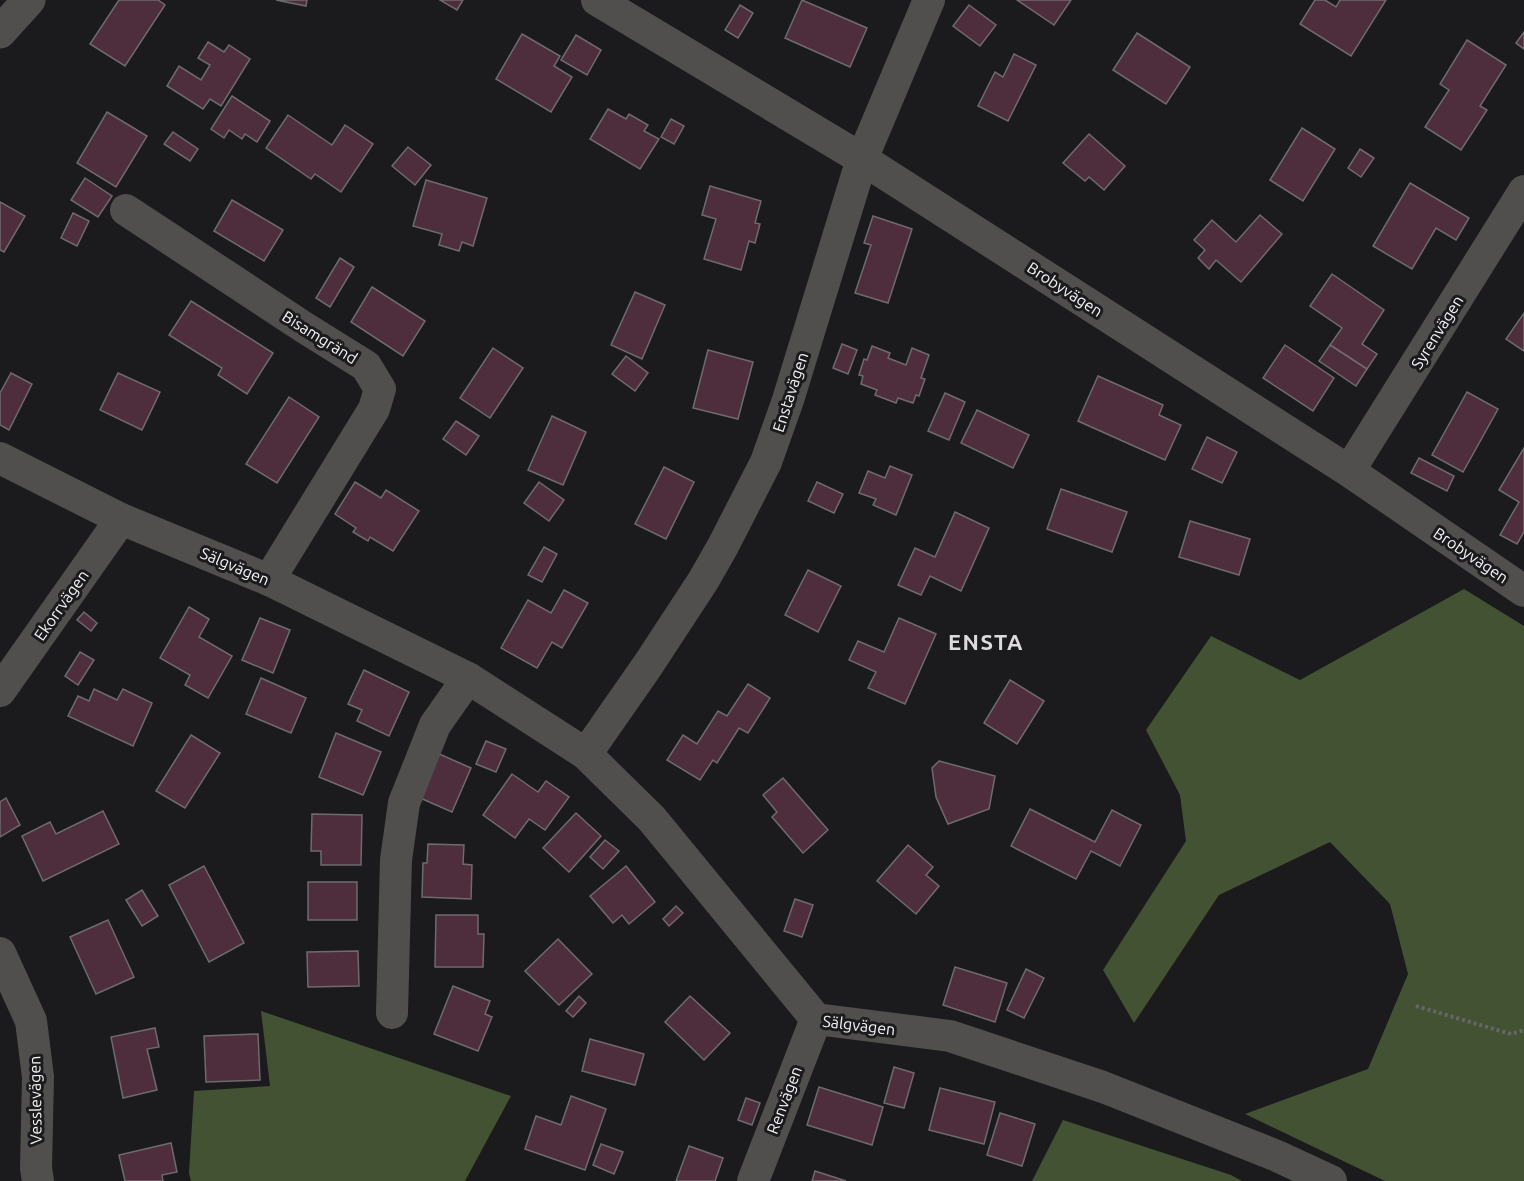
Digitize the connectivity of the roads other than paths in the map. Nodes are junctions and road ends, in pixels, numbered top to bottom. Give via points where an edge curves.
1 (29, 0) edge
2 (597, 0) edge
3 (929, 0) edge
4 (0, 32) edge
5 (862, 159) junction
6 (1524, 191) edge
7 (126, 210) dead end
8 (0, 458) edge
9 (1349, 471) junction
10 (121, 519) junction
11 (269, 580) junction
12 (1524, 591) edge
13 (468, 678) junction
14 (0, 691) edge
15 (586, 754) junction
16 (0, 953) edge
17 (392, 1013) dead end
18 (816, 1019) junction
19 (38, 1181) edge
20 (753, 1181) edge
21 (1331, 1181) edge

1 - 4 street
2 - 5 street, Brobyvägen
3 - 5 street, Enstavägen
5 - 9 street, Brobyvägen
5 - 15 street, Enstavägen via 766,462 703,581
6 - 9 street, Syrenvägen
7 - 11 street, Bisamgränd via 366,366 380,389 374,410
8 - 10 street, Sälgvägen
9 - 12 street, Brobyvägen
10 - 11 street, Sälgvägen
10 - 14 street, Ekorrvägen
11 - 13 street, Sälgvägen
13 - 15 street, Sälgvägen
13 - 17 street via 435,725 404,804 396,860
15 - 18 street, Sälgvägen via 652,819
16 - 19 street, Vesslevägen via 30,1021 38,1077
18 - 20 street, Renvägen
18 - 21 street, Sälgvägen via 950,1036 1103,1087

